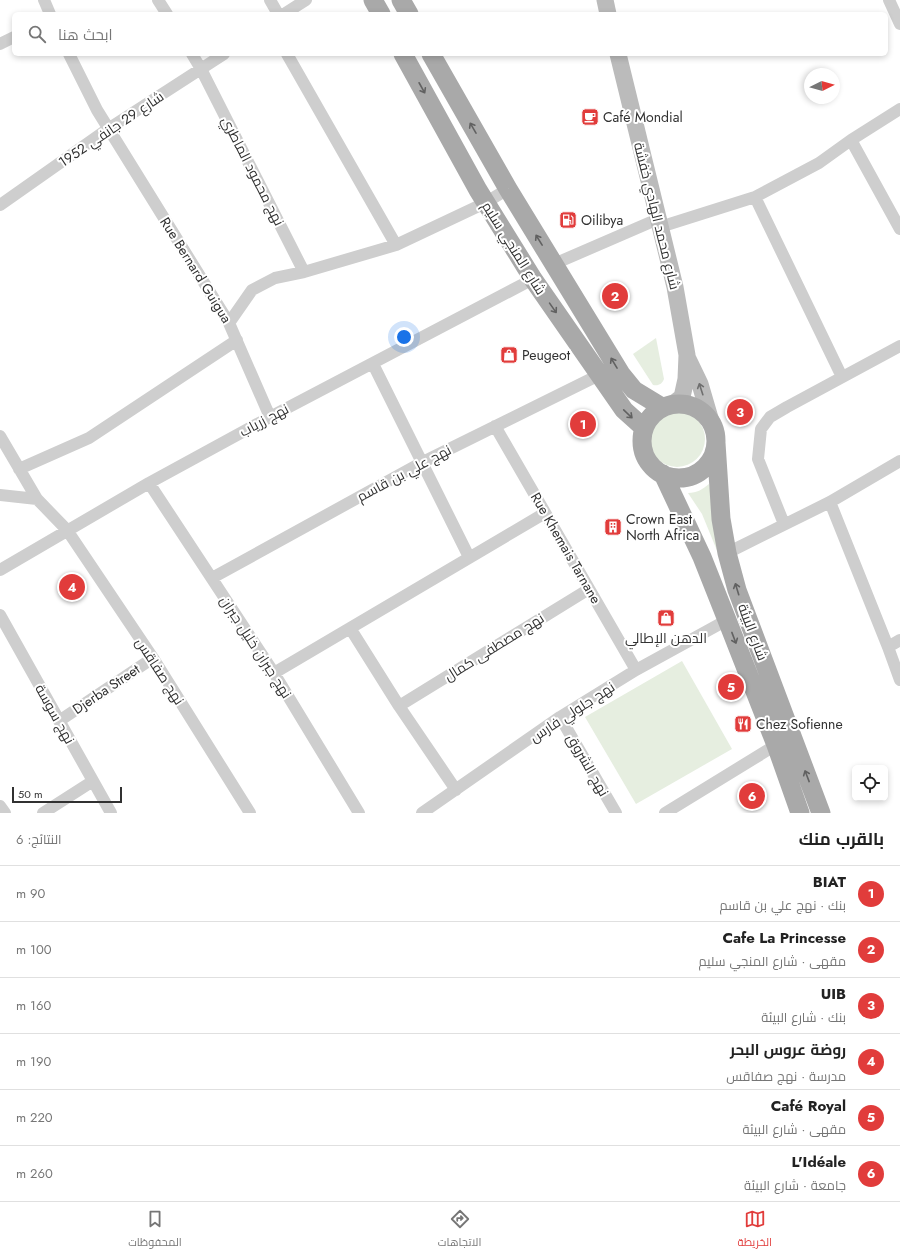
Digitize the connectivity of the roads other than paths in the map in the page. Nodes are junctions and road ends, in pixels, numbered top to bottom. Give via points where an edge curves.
1 (44, 0) edge
2 (158, 0) edge
3 (270, 0) edge
4 (306, 0) edge
5 (373, 0) edge
6 (401, 0) edge
7 (605, 0) edge
8 (889, 0) edge
9 (49, 12) edge
10 (166, 12) edge
11 (277, 12) edge
12 (287, 12) edge
13 (380, 12) edge
14 (408, 12) edge
15 (608, 12) edge
16 (900, 24) edge
17 (12, 38) edge
18 (0, 44) edge
19 (70, 56) edge
20 (193, 56) edge
21 (221, 56) edge
22 (288, 56) edge
23 (404, 56) edge
24 (432, 56) edge
25 (618, 56) edge
26 (201, 69) junction
27 (900, 109) edge
28 (108, 129) junction
29 (851, 140) junction
30 (508, 189) junction
31 (755, 197) junction
32 (486, 203) junction
33 (0, 205) edge
34 (659, 223) junction
35 (900, 229) edge
36 (396, 245) junction
37 (554, 264) junction
38 (304, 272) junction
39 (533, 279) junction
40 (229, 323) junction
41 (237, 340) junction
42 (900, 346) edge
43 (687, 355) junction
44 (373, 364) junction
45 (599, 375) junction
46 (842, 377) junction
47 (668, 406) junction
48 (270, 417) junction
49 (495, 426) junction
50 (644, 428) junction
51 (714, 434) junction
52 (0, 436) edge
53 (900, 461) edge
54 (421, 463) junction
55 (19, 469) junction
56 (663, 474) junction
57 (149, 483) junction
58 (0, 495) edge
59 (37, 500) junction
60 (830, 502) junction
61 (545, 513) junction
62 (784, 524) junction
63 (67, 530) junction
64 (727, 553) junction
65 (469, 557) junction
66 (0, 570) edge
67 (212, 578) junction
68 (589, 589) junction
69 (0, 614) edge
70 (727, 620) junction
71 (350, 628) junction
72 (900, 640) edge
73 (888, 647) junction
74 (153, 658) junction
75 (636, 670) junction
76 (274, 673) junction
77 (900, 680) edge
78 (399, 706) junction
79 (560, 718) junction
80 (59, 721) junction
81 (776, 745) junction
82 (93, 781) junction
83 (456, 790) junction
84 (0, 806) edge
85 (435, 809) edge
86 (5, 813) edge
87 (43, 813) edge
88 (111, 813) edge
89 (250, 813) edge
90 (359, 813) edge
91 (422, 813) edge
92 (616, 813) edge
93 (665, 813) edge
94 (800, 813) edge
95 (821, 813) edge

1 - 9 street
2 - 10 street
3 - 11 street
4 - 12 street
5 - 13 main road
6 - 14 main road
7 - 15 main road
8 - 16 street
17 - 18 street
19 - 28 street, Rue Bernard Guigua
20 - 26 street, نهج محمود الماطري
21 - 26 street, شارع 29 جانفي 1952
22 - 36 street
23 -> 32 main road, شارع المنجي سليم
30 -> 24 main road, شارع المنجي سليم
25 - 34 main road, شارع محمد الهادي خفشة
26 - 28 street, شارع 29 جانفي 1952
26 - 38 street, نهج محمود الماطري
27 - 29 street
28 - 33 street, شارع 29 جانفي 1952
28 - 40 street, Rue Bernard Guigua
29 - 31 street via 819,163
29 - 35 street
30 - 32 street
37 -> 30 main road, شارع المنجي سليم
31 - 34 street
31 - 46 street
32 - 36 street
32 - 39 main road, شارع المنجي سليم
34 - 37 street
34 - 43 main road, شارع محمد الهادي خفشة via 675,287
36 - 38 street
47 -> 37 main road, شارع المنجي سليم via 634,390 621,374
38 - 40 street via 275,278 252,290
39 - 44 street, نهج زرياب
39 -> 45 main road, شارع المنجي سليم
40 - 41 street, Rue Bernard Guigua
41 - 48 street, Rue Bernard Guigua
41 - 55 street via 89,438
42 - 46 street
43 - 47 main road via 682,397
51 -> 43 main road via 700,384
44 - 48 street, نهج زرياب
44 - 54 street
45 - 49 street, نهج علي بن قاسم
45 -> 50 main road, شارع المنجي سليم via 624,410
46 - 62 street via 770,418 761,430 758,458
47 - 50 main road via 654,413
47 - 51 main road via 685,404 696,408 706,415
48 - 57 street, نهج زرياب
49 - 54 street, نهج علي بن قاسم
49 - 61 street, Rue Khemais Tarnane
50 - 56 main road via 642,442 645,455 652,466
51 - 56 main road via 712,457 704,468 691,476 677,478
51 - 64 main road, شارع البيئة via 720,512
52 - 55 street, نهج صفاقس
53 - 60 street
54 - 65 street
54 - 67 street, نهج علي بن قاسم
55 - 59 street, نهج صفاقس
56 - 70 main road, شارع البيئة via 702,557
57 - 63 street, نهج زرياب
57 - 67 street, نهج جبران خليل جبران
58 - 59 street
59 - 63 street, نهج صفاقس
60 - 62 street
60 - 73 street
61 - 65 street
61 - 68 street, Rue Khemais Tarnane
62 - 64 street
63 - 66 street, نهج زرياب
63 - 74 street, نهج صفاقس
95 -> 64 main road, شارع البيئة via 737,590
65 - 71 street
67 - 76 street, نهج جبران خليل جبران
68 - 75 street, Rue Khemais Tarnane
68 - 78 street, نهج مصطفى كمال
69 - 80 street, نهج سوسة
70 - 75 street, نهج جلولي فارس
70 -> 81 main road, شارع البيئة
71 - 76 street
71 - 78 street
72 - 73 street
73 - 77 street
74 - 80 street, Djerba Street
74 - 89 street, نهج صفاقس
75 - 79 street, نهج جلولي فارس
76 - 90 street, نهج جبران خليل جبران
78 - 83 street
79 - 83 street, نهج جلولي فارس
79 - 92 street, نهج الشروق
80 - 82 street, نهج سوسة
81 - 93 street
81 - 94 main road, شارع البيئة
82 - 87 street
82 - 88 street, نهج سوسة
83 - 85 street, نهج جلولي فارس
84 - 86 street
85 - 91 street, نهج جلولي فارس

